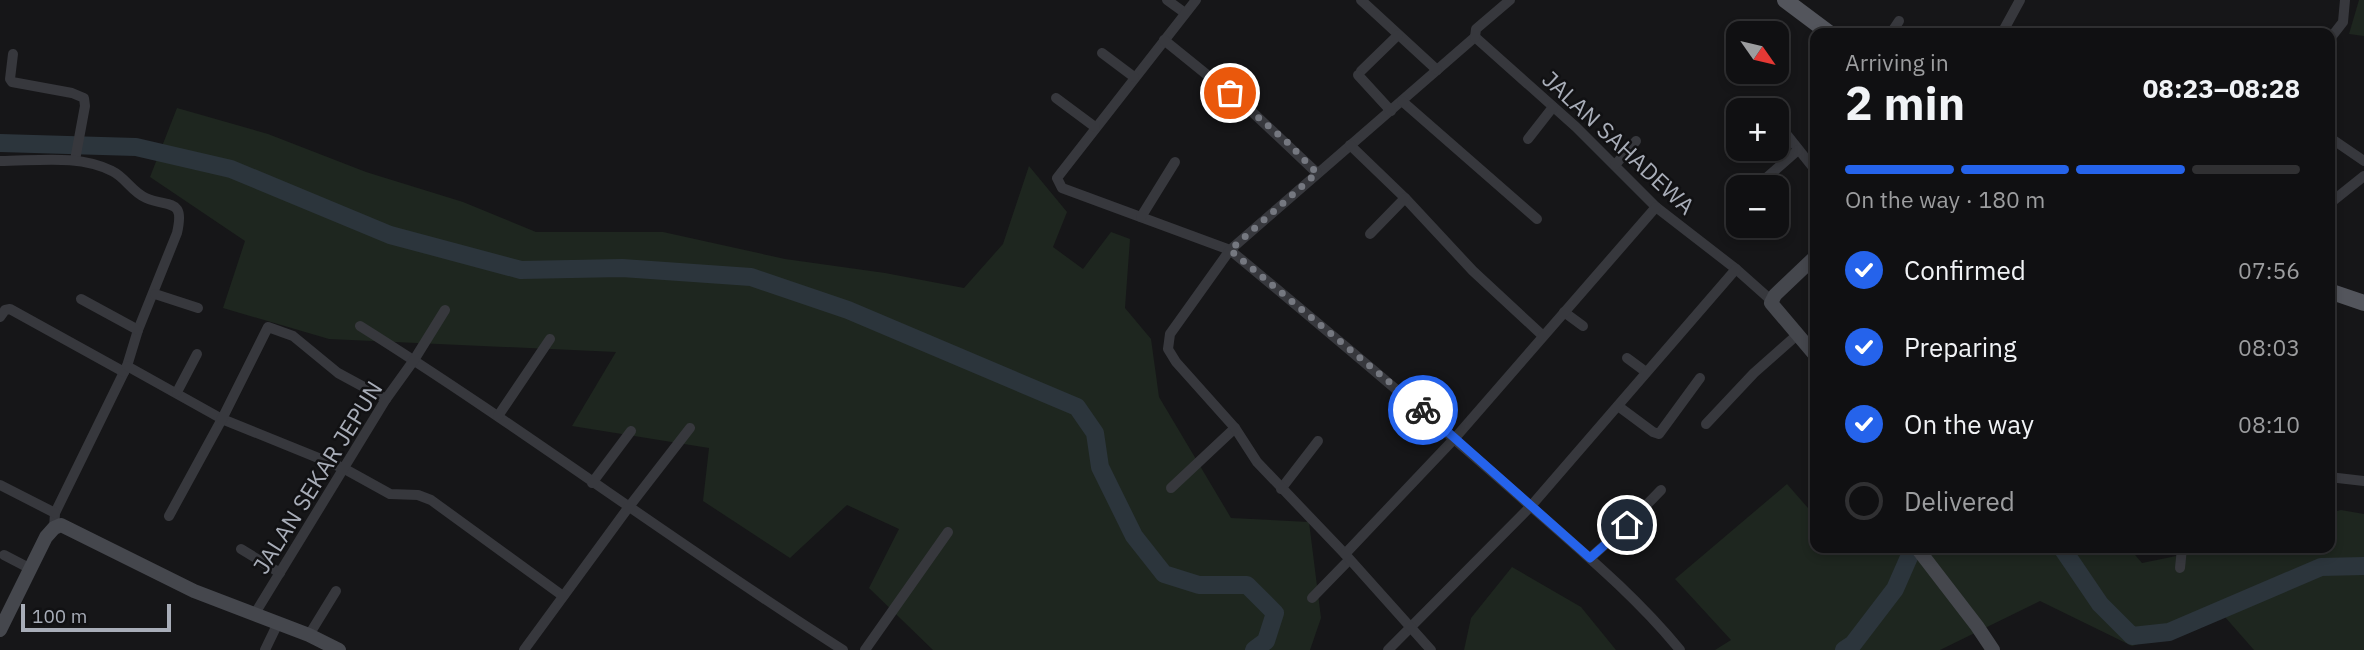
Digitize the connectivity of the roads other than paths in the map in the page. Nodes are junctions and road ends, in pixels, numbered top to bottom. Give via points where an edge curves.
1 (1167, 0) edge
2 (1196, 0) edge
3 (1361, 0) edge
4 (1510, 0) edge
5 (1785, 0) edge
6 (2020, 0) edge
7 (2345, 1) edge
8 (1185, 13) junction
9 (1899, 21) dead end
10 (1822, 28) edge
11 (1894, 28) edge
12 (2005, 28) edge
13 (2335, 33) edge
14 (1398, 35) junction
15 (1475, 37) junction
16 (1164, 40) junction
17 (1102, 53) dead end
18 (13, 54) dead end
19 (1437, 70) junction
20 (1134, 77) junction
21 (1056, 98) dead end
22 (1402, 101) junction
23 (1553, 107) junction
24 (1391, 111) junction
25 (1095, 127) junction
26 (1789, 138) edge
27 (1528, 139) dead end
28 (1636, 141) dead end
29 (2335, 141) edge
30 (1350, 145) junction
31 (1798, 150) junction
32 (76, 158) junction
33 (0, 161) edge
34 (2364, 161) edge
35 (1175, 162) dead end
36 (1810, 164) edge
37 (1615, 165) junction
38 (1317, 173) junction
39 (1769, 175) edge
40 (2364, 176) edge
41 (1405, 198) junction
42 (2335, 199) edge
43 (1656, 206) junction
44 (1141, 218) junction
45 (1537, 219) dead end
46 (1370, 234) dead end
47 (1230, 250) junction
48 (1810, 262) edge
49 (1736, 269) junction
50 (2335, 293) edge
51 (155, 294) junction
52 (81, 299) dead end
53 (1772, 300) junction
54 (2364, 303) edge
55 (198, 308) dead end
56 (446, 310) dead end
57 (1564, 312) junction
58 (0, 317) edge
59 (360, 326) dead end
60 (1583, 326) dead end
61 (138, 330) junction
62 (1542, 335) junction
63 (1797, 335) junction
64 (550, 339) dead end
65 (1810, 349) edge
66 (197, 354) dead end
67 (1627, 358) dead end
68 (414, 360) junction
69 (126, 369) junction
70 (1646, 372) junction
71 (1700, 378) dead end
72 (177, 393) junction
73 (386, 400) junction
74 (1618, 406) junction
75 (498, 416) junction
76 (222, 419) junction
77 (1706, 424) dead end
78 (690, 428) dead end
79 (1235, 428) junction
80 (631, 431) dead end
81 (1455, 438) junction
82 (1318, 441) dead end
83 (344, 468) junction
84 (2335, 478) edge
85 (2364, 481) edge
86 (592, 483) junction
87 (0, 485) edge
88 (1171, 488) dead end
89 (1281, 489) junction
90 (1661, 490) dead end
91 (1531, 506) junction
92 (628, 508) junction
93 (169, 516) dead end
94 (54, 520) junction
95 (948, 532) dead end
96 (240, 549) dead end
97 (1921, 553) edge
98 (2182, 553) edge
99 (4, 555) dead end
100 (1347, 557) junction
101 (1590, 558) junction
102 (29, 568) junction
103 (2180, 568) dead end
104 (280, 573) junction
105 (336, 591) dead end
106 (563, 596) junction
107 (1312, 598) dead end
108 (254, 615) junction
109 (278, 623) junction
110 (1410, 626) junction
111 (0, 630) edge
112 (309, 635) junction
113 (265, 650) edge
114 (340, 650) edge
115 (524, 650) edge
116 (843, 650) edge
117 (865, 650) edge
118 (1388, 650) edge
119 (1431, 650) edge
120 (1679, 650) edge
121 (1993, 650) edge

1 - 8 street
2 - 8 street
3 - 14 street
4 - 15 street via 1476,29
5 - 10 main road
6 - 12 street
7 - 13 street via 2342,24
8 - 16 street
9 - 11 street
14 - 19 street
14 - 24 street via 1360,73
15 - 19 street
15 - 23 street, JALAN SAHADEWA
16 - 20 street
16 - 38 street via 1248,107
17 - 20 street
18 - 32 street via 12,82 84,98
19 - 22 street
20 - 25 street
21 - 25 street
22 - 24 street
22 - 45 street
23 - 27 street
23 - 37 street, JALAN SAHADEWA
24 - 30 street
25 - 44 street via 1061,170 1058,182 1062,188
26 - 31 street
28 - 37 street
29 - 34 street
30 - 38 street
30 - 41 street
31 - 36 street
31 - 39 street
32 - 33 street
32 - 51 street via 113,171 145,198 179,211 177,233
35 - 44 street
37 - 43 street, JALAN SAHADEWA
38 - 47 street
40 - 42 street
41 - 46 street
41 - 62 street via 1473,271
43 - 49 street, JALAN SAHADEWA
43 - 57 street
44 - 47 street
47 - 79 street via 1170,334 1168,349
47 - 81 street
48 - 53 main road
49 - 53 street, JALAN SAHADEWA
49 - 70 street
50 - 54 main road
51 - 55 street
51 - 61 street
52 - 61 street
53 - 63 main road via 1772,307
56 - 68 street, JALAN SEKAR JEPUN
57 - 60 street
57 - 62 street
58 - 69 street via 10,309
59 - 68 street
61 - 69 street
62 - 81 street
63 - 65 main road
63 - 77 street
64 - 75 street
66 - 72 street
67 - 70 street
68 - 73 street, JALAN SEKAR JEPUN
68 - 75 street
69 - 72 street
69 - 94 street
70 - 74 street
71 - 74 street via 1659,434
72 - 76 street
73 - 76 street via 338,373 293,335 270,327
73 - 83 street, JALAN SEKAR JEPUN
74 - 91 street
75 - 86 street
76 - 83 street
76 - 93 street
78 - 92 street
79 - 88 street
79 - 89 street
80 - 86 street
81 - 91 street
81 - 100 street
82 - 89 street
83 - 104 street, JALAN SEKAR JEPUN
83 - 106 street via 390,494 431,500
84 - 85 street
86 - 92 street
87 - 94 street
89 - 100 street
90 - 101 street
91 - 101 street
91 - 110 street
92 - 106 street
92 - 116 street
94 - 102 main road
94 - 108 main road via 194,591
95 - 117 street
96 - 104 street
97 - 121 main road
98 - 103 street
99 - 102 street
100 - 107 street
100 - 110 street
101 - 120 street
102 - 111 main road
104 - 108 street, JALAN SEKAR JEPUN
105 - 112 street
106 - 115 street
108 - 109 main road
109 - 112 main road
109 - 113 street
110 - 118 street
110 - 119 street
112 - 114 main road

